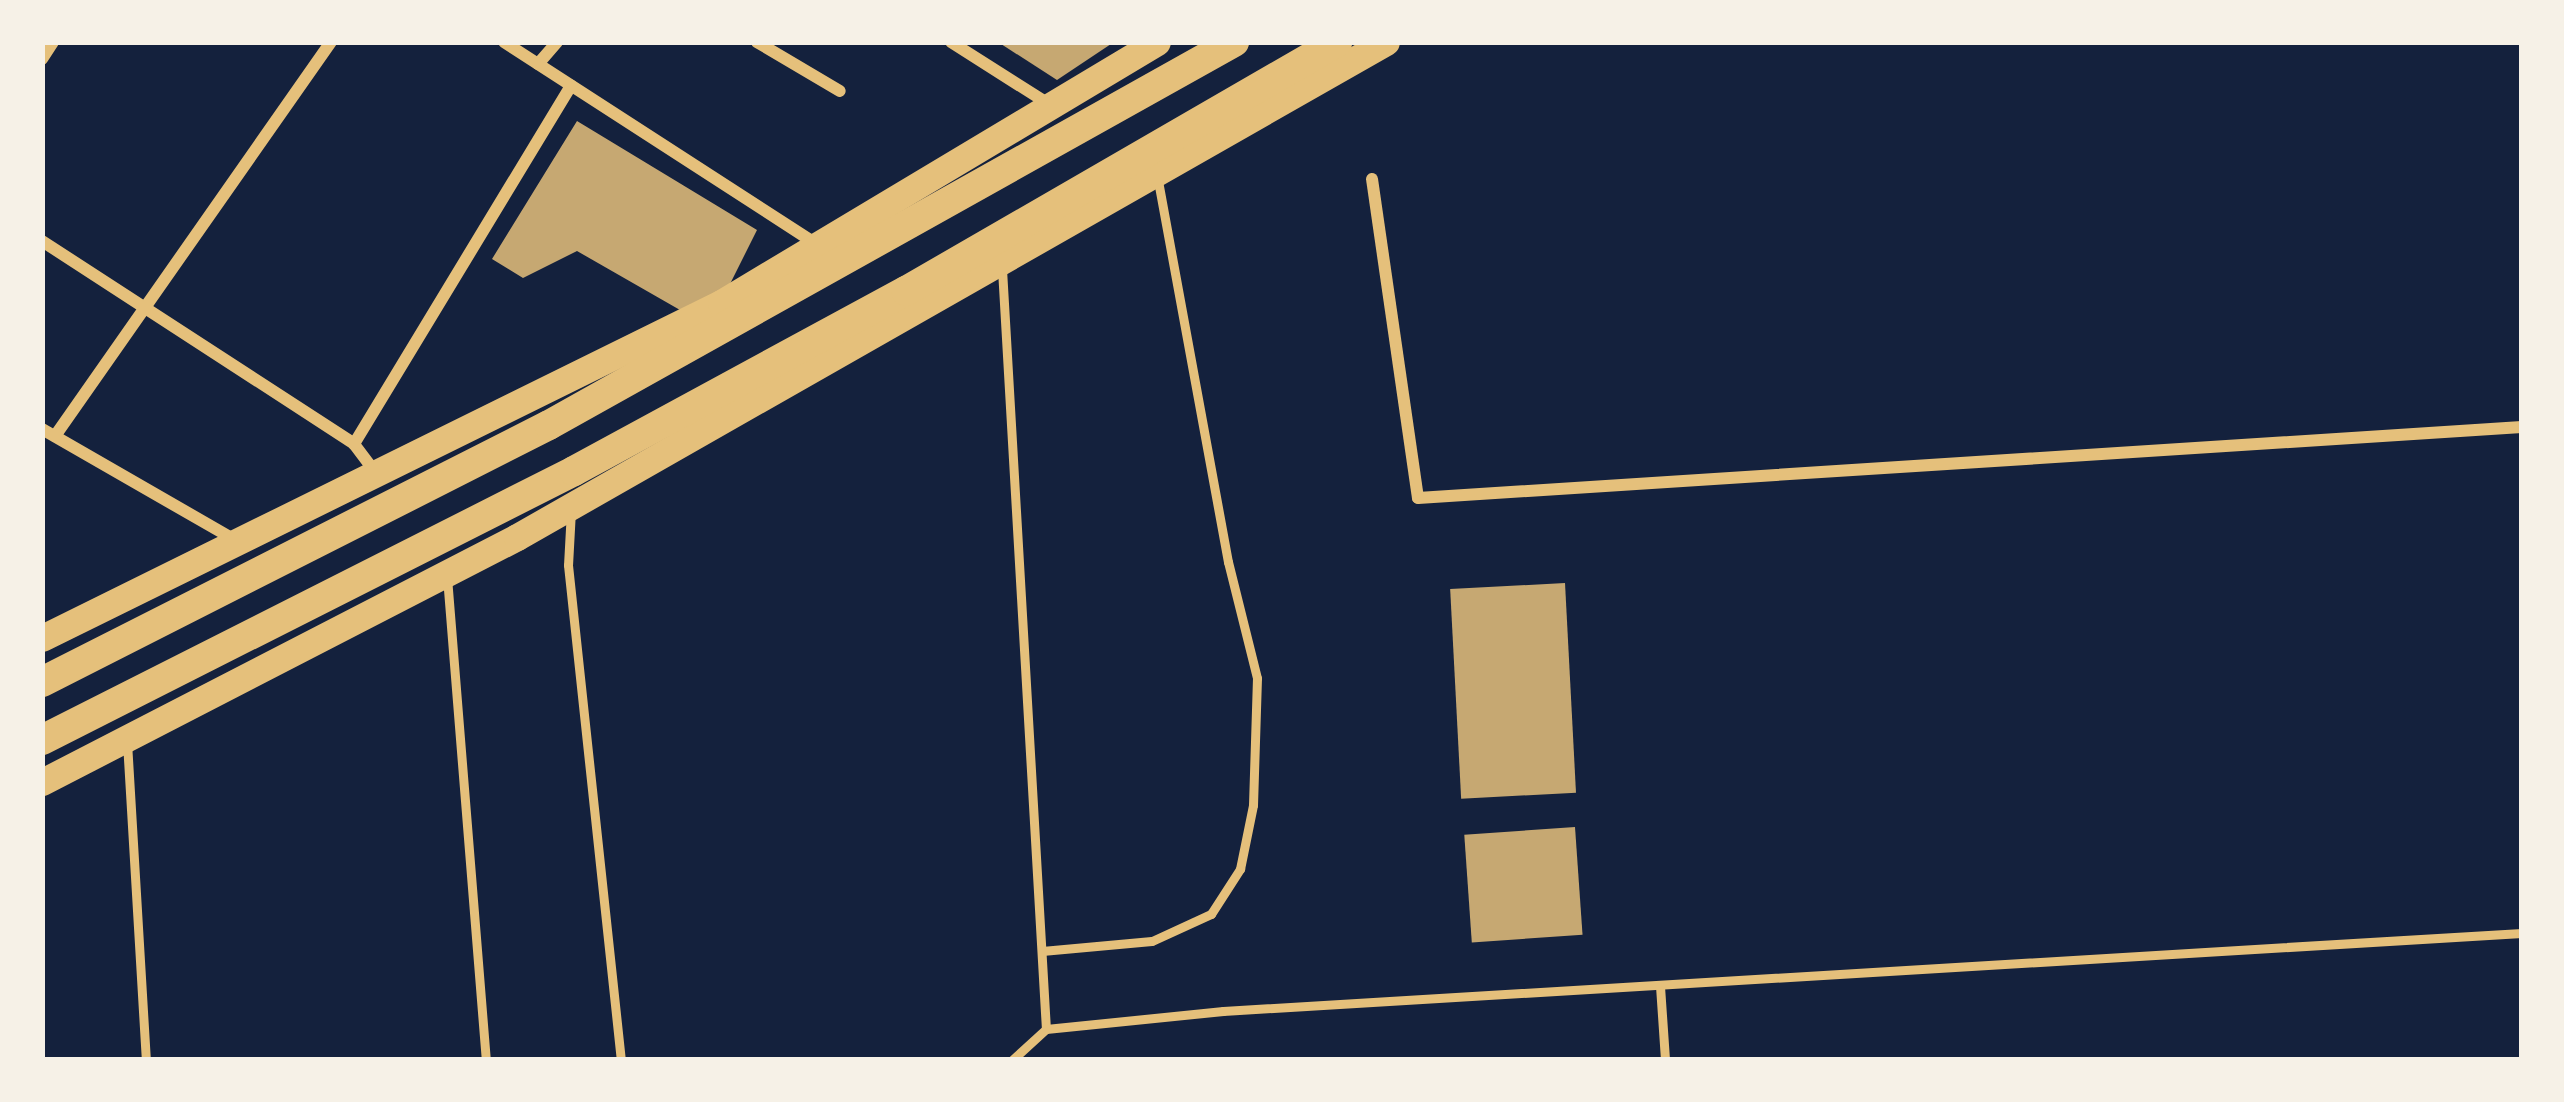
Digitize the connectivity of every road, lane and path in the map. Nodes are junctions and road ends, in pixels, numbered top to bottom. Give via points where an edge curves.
1 (52, 42) edge
2 (331, 42) edge
3 (504, 42) edge
4 (556, 42) edge
5 (757, 42) edge
6 (951, 42) edge
7 (1157, 42) edge
8 (1234, 42) edge
9 (1337, 42) edge
10 (1386, 42) edge
11 (42, 59) edge
12 (538, 64) junction
13 (572, 86) junction
14 (840, 91) dead end
15 (1053, 106) junction
16 (1156, 168) junction
17 (1372, 179) dead end
18 (42, 241) edge
19 (819, 245) junction
20 (1001, 257) junction
21 (148, 307) junction
22 (2522, 427) edge
23 (49, 432) edge
24 (354, 444) junction
25 (373, 470) junction
26 (571, 507) junction
27 (238, 541) junction
28 (447, 572) junction
29 (42, 638) edge
30 (42, 682) edge
31 (127, 739) junction
32 (42, 740) edge
33 (42, 782) edge
34 (2522, 933) edge
35 (1042, 951) junction
36 (1660, 986) junction
37 (1046, 1029) junction
38 (146, 1060) edge
39 (486, 1060) edge
40 (621, 1060) edge
41 (1012, 1060) edge
42 (1665, 1060) edge

1 - 11 street
2 - 21 street
3 - 12 street
4 - 12 street
5 - 14 street
6 - 15 street
7 - 15 main road
8 - 30 highway via 591,403
9 - 32 highway via 594,460
10 - 16 main road
12 - 13 street
13 - 19 street
13 - 24 street
15 - 19 main road
16 - 20 main road
16 - 35 lane via 1257,678 1253,806 1240,868 1211,914 1153,941
17 - 22 street via 1418,498
18 - 21 street
19 - 25 main road via 721,303
20 - 26 main road
20 - 35 lane
21 - 23 street
21 - 24 street
23 - 27 street
24 - 25 street
25 - 27 main road
26 - 28 main road
26 - 40 lane via 568,566
27 - 29 main road
28 - 31 main road
28 - 39 lane
31 - 33 main road
31 - 38 lane
34 - 36 lane
35 - 37 lane
36 - 37 lane
36 - 42 lane
37 - 41 lane

